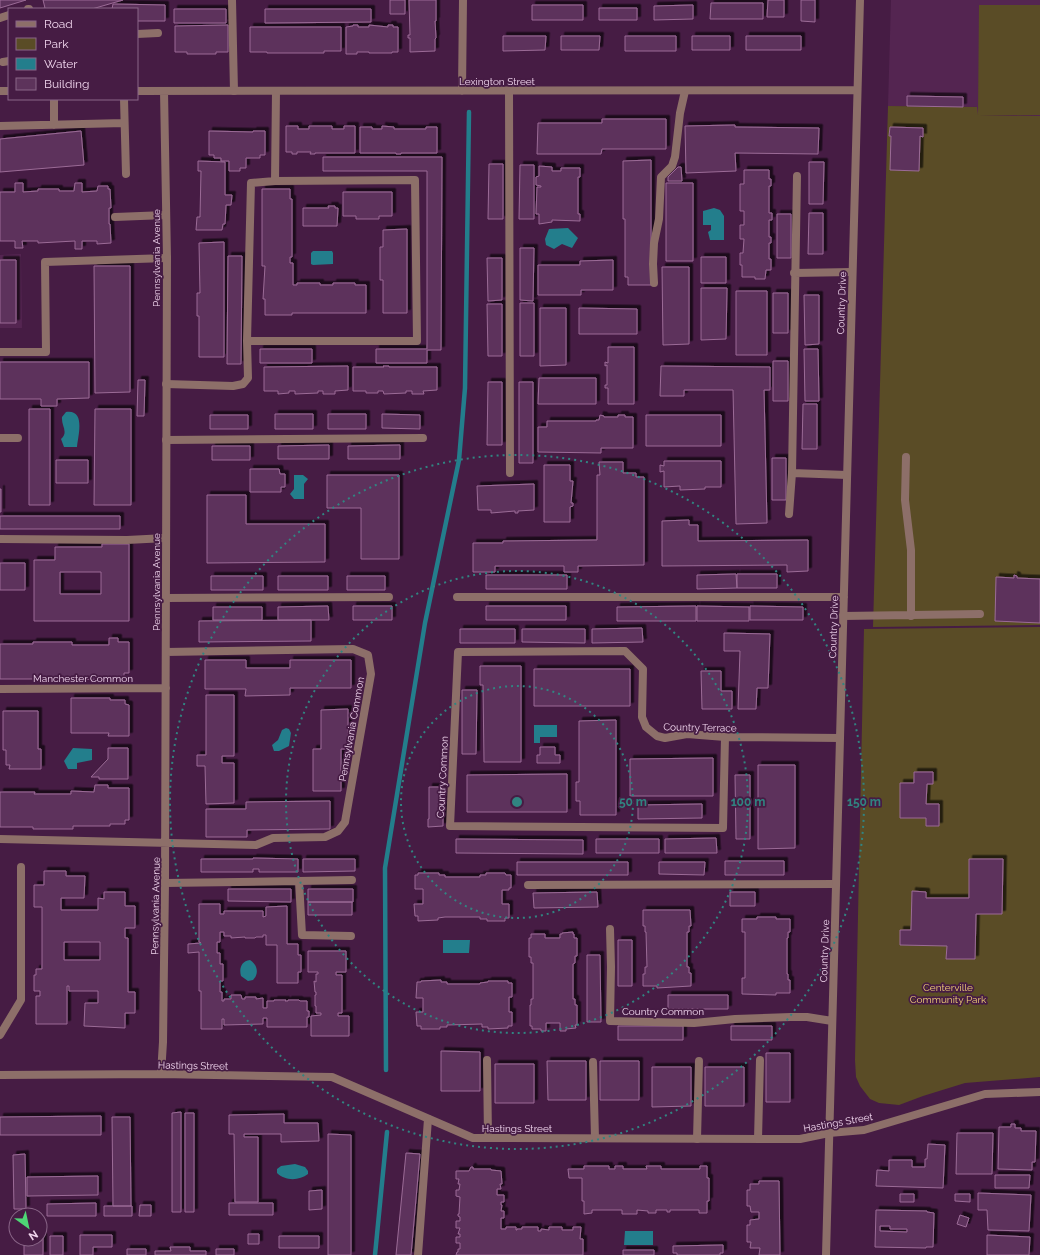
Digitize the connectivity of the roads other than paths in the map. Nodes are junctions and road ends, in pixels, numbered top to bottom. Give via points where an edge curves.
1 (232, 0) edge
2 (463, 0) edge
3 (860, 0) edge
4 (158, 33) dead end
5 (138, 34) edge
6 (686, 90) junction
7 (857, 90) junction
8 (138, 91) edge
9 (164, 91) junction
10 (234, 91) junction
11 (276, 91) junction
12 (462, 91) junction
13 (509, 91) junction
14 (54, 100) edge
15 (124, 100) edge
16 (124, 123) junction
17 (54, 125) junction
18 (0, 126) edge
19 (126, 174) dead end
20 (796, 176) dead end
21 (275, 181) junction
22 (166, 215) junction
23 (115, 217) dead end
24 (167, 258) junction
25 (852, 272) junction
26 (794, 273) junction
27 (654, 283) dead end
28 (248, 341) junction
29 (0, 352) edge
30 (166, 384) junction
31 (0, 438) edge
32 (18, 438) dead end
33 (423, 438) dead end
34 (166, 440) junction
35 (906, 457) dead end
36 (510, 473) dead end
37 (792, 473) junction
38 (847, 476) junction
39 (789, 514) dead end
40 (166, 538) junction
41 (0, 539) edge
42 (389, 597) dead end
43 (457, 597) dead end
44 (844, 597) junction
45 (166, 598) junction
46 (980, 614) dead end
47 (843, 616) junction
48 (911, 616) junction
49 (166, 652) junction
50 (458, 652) joint
51 (0, 688) edge
52 (166, 688) junction
53 (725, 737) junction
54 (840, 738) junction
55 (0, 839) edge
56 (165, 842) junction
57 (21, 868) dead end
58 (299, 880) junction
59 (352, 880) dead end
60 (165, 883) junction
61 (836, 884) junction
62 (528, 885) dead end
63 (610, 929) dead end
64 (351, 936) dead end
65 (832, 1021) junction
66 (0, 1035) edge
67 (487, 1060) dead end
68 (760, 1060) dead end
69 (698, 1061) dead end
70 (593, 1062) dead end
71 (161, 1074) junction
72 (0, 1075) edge
73 (1040, 1092) edge
74 (428, 1119) junction
75 (829, 1134) junction
76 (488, 1138) junction
77 (595, 1138) junction
78 (697, 1138) junction
79 (758, 1139) junction
80 (418, 1255) edge
81 (826, 1255) edge

1 - 10 street
2 - 12 street
3 - 7 street, Country Drive
4 - 5 street
6 - 7 street, Lexington Street
6 - 13 street, Lexington Street
6 - 27 street via 680,113 675,157 672,166 661,177 659,219 654,243
7 - 25 street, Country Drive
8 - 9 street, Lexington Street
9 - 10 street, Lexington Street
9 - 22 street, Pennsylvania Avenue
10 - 11 street, Lexington Street
11 - 12 street, Lexington Street
11 - 21 street
12 - 13 street, Lexington Street
13 - 36 street
14 - 17 street
15 - 16 street
16 - 17 street
16 - 19 street
17 - 18 street
20 - 26 street
21 - 28 street via 251,183
21 - 28 street via 415,180 417,341
22 - 23 street
22 - 24 street, Pennsylvania Avenue
24 - 29 street via 46,262 46,352
24 - 30 street, Pennsylvania Avenue
25 - 26 street
25 - 38 street, Country Drive
26 - 37 street
28 - 30 street via 248,378 243,384
30 - 34 street, Pennsylvania Avenue
31 - 32 street
33 - 34 street
34 - 40 street, Pennsylvania Avenue
35 - 48 street via 906,500 912,550
37 - 38 street
37 - 39 street
38 - 44 street, Country Drive
40 - 41 street
40 - 45 street, Pennsylvania Avenue
42 - 45 street
43 - 44 street
44 - 47 street, Country Drive
45 - 49 street, Pennsylvania Avenue
46 - 48 street
47 - 48 street
47 - 54 street, Country Drive
49 - 52 street, Pennsylvania Avenue
49 - 56 street, Pennsylvania Common via 353,649 368,655 371,674 345,822 338,831 325,837 273,838 256,846
50 - 53 street, Country Terrace via 625,651 644,669 642,717 646,727 657,736 665,738 687,734
50 - 53 street, Country Common via 450,826 723,828
51 - 52 street, Manchester Common
52 - 56 street, Pennsylvania Avenue
53 - 54 street, Country Terrace
54 - 61 street, Country Drive
55 - 56 street
56 - 60 street, Pennsylvania Avenue
57 - 66 street via 21,1000
58 - 59 street
58 - 60 street
58 - 64 street via 302,935
60 - 71 street, Pennsylvania Avenue
61 - 62 street
61 - 65 street, Country Drive
63 - 65 street, Country Common via 610,1021 694,1023 807,1017
65 - 75 street, Country Drive
67 - 76 street
68 - 79 street
69 - 78 street
70 - 77 street
71 - 72 street, Hastings Street
71 - 74 street, Hastings Street via 332,1077
73 - 75 street, Hastings Street via 985,1094 864,1130
74 - 76 street, Hastings Street via 473,1138
74 - 80 street
75 - 79 street, Hastings Street via 800,1139
75 - 81 street, Country Drive
76 - 77 street, Hastings Street
77 - 78 street, Hastings Street
78 - 79 street, Hastings Street

